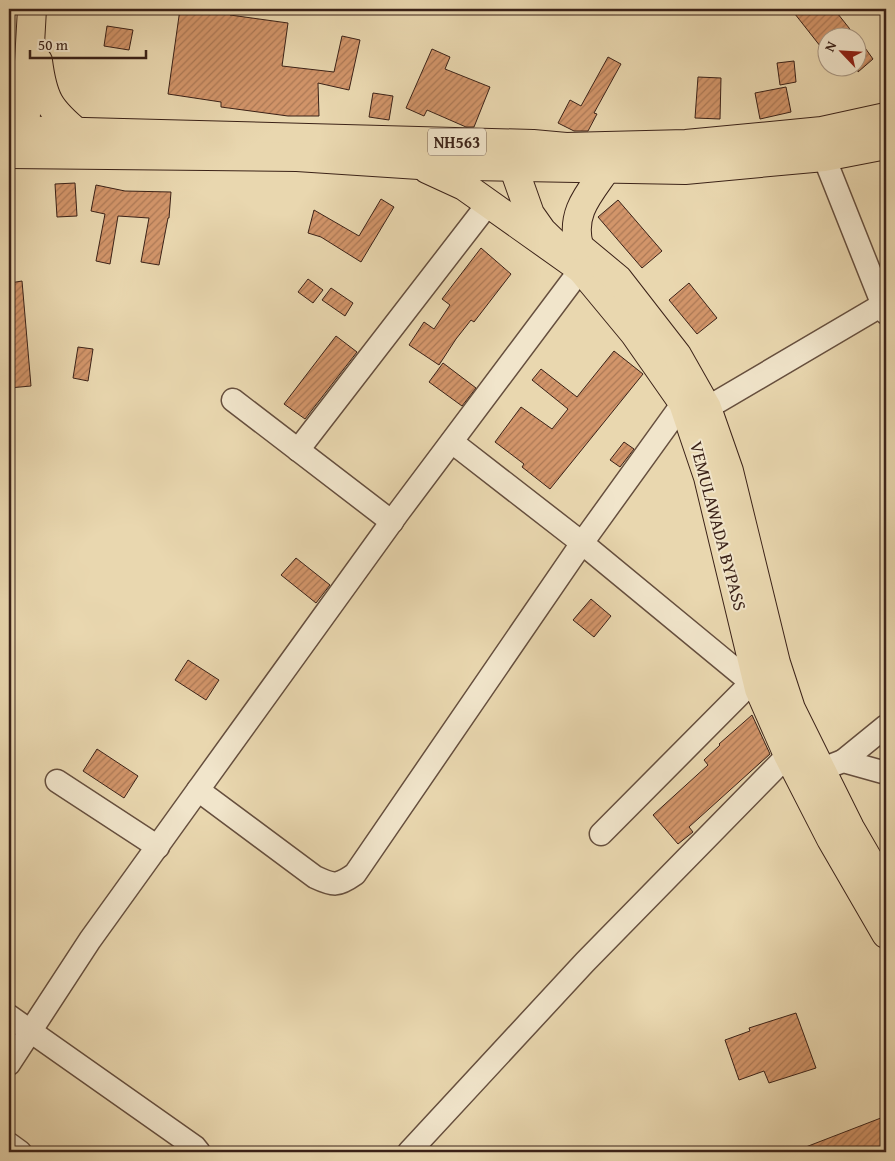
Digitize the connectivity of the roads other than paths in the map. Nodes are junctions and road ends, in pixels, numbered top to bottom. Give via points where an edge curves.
1 (32, 12) edge
2 (886, 109) edge
3 (874, 120) edge
4 (78, 134) junction
5 (17, 143) edge
6 (879, 151) edge
7 (522, 155) junction
8 (824, 157) junction
9 (419, 165) junction
10 (607, 168) junction
11 (488, 204) junction
12 (580, 258) junction
13 (884, 309) edge
14 (233, 400) dead end
15 (695, 406) junction
16 (452, 442) junction
17 (298, 450) junction
18 (392, 522) junction
19 (582, 543) junction
20 (755, 686) junction
21 (886, 726) edge
22 (788, 755) junction
23 (832, 765) junction
24 (886, 773) edge
25 (57, 781) dead end
26 (198, 790) junction
27 (601, 834) dead end
28 (158, 846) junction
29 (886, 890) edge
30 (886, 934) edge
31 (9, 1016) edge
32 (32, 1031) junction
33 (9, 1064) edge
34 (9, 1144) edge
35 (20, 1152) edge
36 (199, 1152) edge
37 (409, 1152) edge

1 - 4 main road via 40,78 47,102
1 - 5 main road
2 - 3 street
3 - 7 main road, NH563 via 822,131 686,144 566,147
4 - 5 main road, NH563
4 - 7 main road, NH563
5 - 9 main road, NH563
6 - 8 main road, NH563
7 - 9 main road, NH563
7 - 10 main road, NH563
7 - 12 main road, VEMULAWADA BYPASS via 540,209
8 - 10 main road, NH563 via 685,170
8 - 13 street
9 - 11 main road via 464,186
10 - 12 main road via 586,198 576,223
11 - 12 main road
11 - 17 street
12 - 15 main road, VEMULAWADA BYPASS via 634,333
12 - 16 street
13 - 15 street
14 - 17 street
15 - 19 street
15 - 20 main road, VEMULAWADA BYPASS
15 - 23 main road, VEMULAWADA BYPASS via 729,471 776,663 791,709
16 - 18 street
16 - 19 street
17 - 18 street
18 - 26 street
19 - 20 street
19 - 26 street via 355,874 342,883 331,884 315,877
20 - 22 main road, VEMULAWADA BYPASS
20 - 27 street
21 - 23 street
22 - 30 main road, VEMULAWADA BYPASS via 831,839
22 - 37 street via 585,962
23 - 24 street
23 - 29 main road, VEMULAWADA BYPASS
25 - 28 street
26 - 28 street
28 - 32 street via 90,940
31 - 32 street
32 - 33 street
32 - 36 street
34 - 35 street

